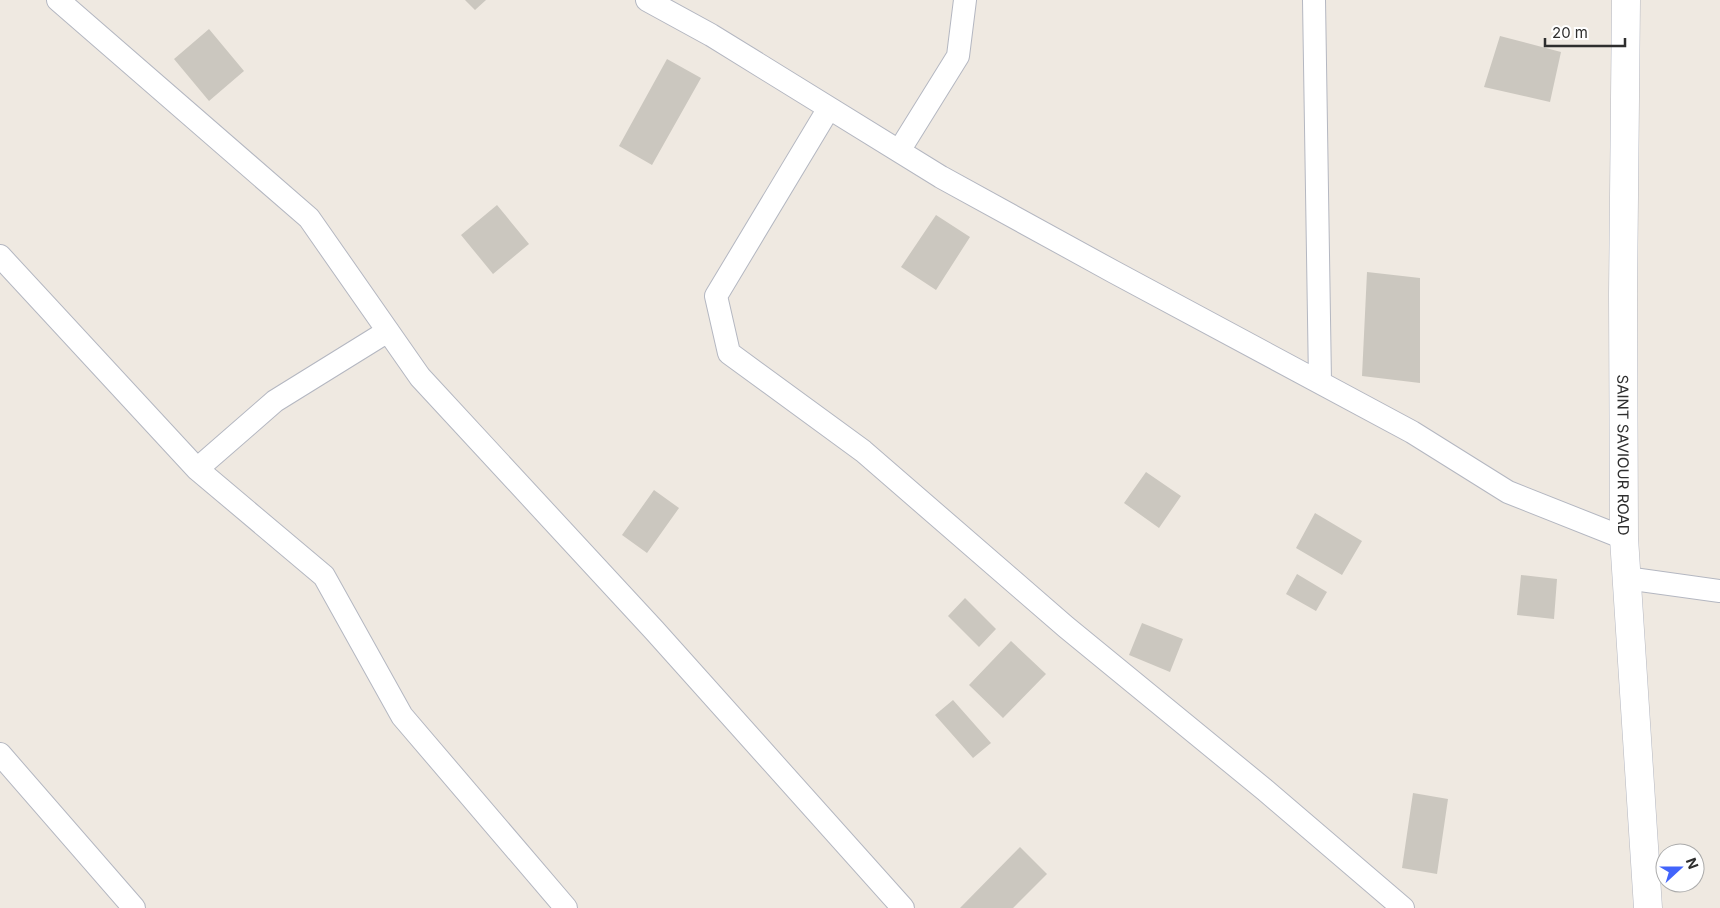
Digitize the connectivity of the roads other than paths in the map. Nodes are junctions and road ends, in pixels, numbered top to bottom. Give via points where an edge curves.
1 (58, 0) edge
2 (647, 0) edge
3 (965, 0) edge
4 (1314, 0) edge
5 (1626, 0) edge
6 (829, 108) junction
7 (899, 151) junction
8 (0, 256) edge
9 (388, 331) junction
10 (1320, 382) junction
11 (197, 469) junction
12 (1624, 538) junction
13 (1626, 578) junction
14 (1720, 591) edge
15 (0, 754) edge
16 (134, 908) edge
17 (566, 908) edge
18 (903, 908) edge
19 (1403, 908) edge
20 (1648, 908) edge

1 - 9 street via 309,218
2 - 6 street via 711,35
3 - 7 street via 958,56
4 - 10 street
5 - 12 street, SAINT SAVIOUR ROAD via 1622,294
6 - 7 street
6 - 19 street via 716,296 729,354 863,451
7 - 10 street via 1114,272
8 - 11 street
9 - 11 street via 275,401
9 - 18 street via 420,377 654,630
10 - 12 street via 1412,432 1508,492
11 - 17 street via 324,576 402,716
12 - 13 street, SAINT SAVIOUR ROAD
13 - 14 street
13 - 20 street, SAINT SAVIOUR ROAD
15 - 16 street

